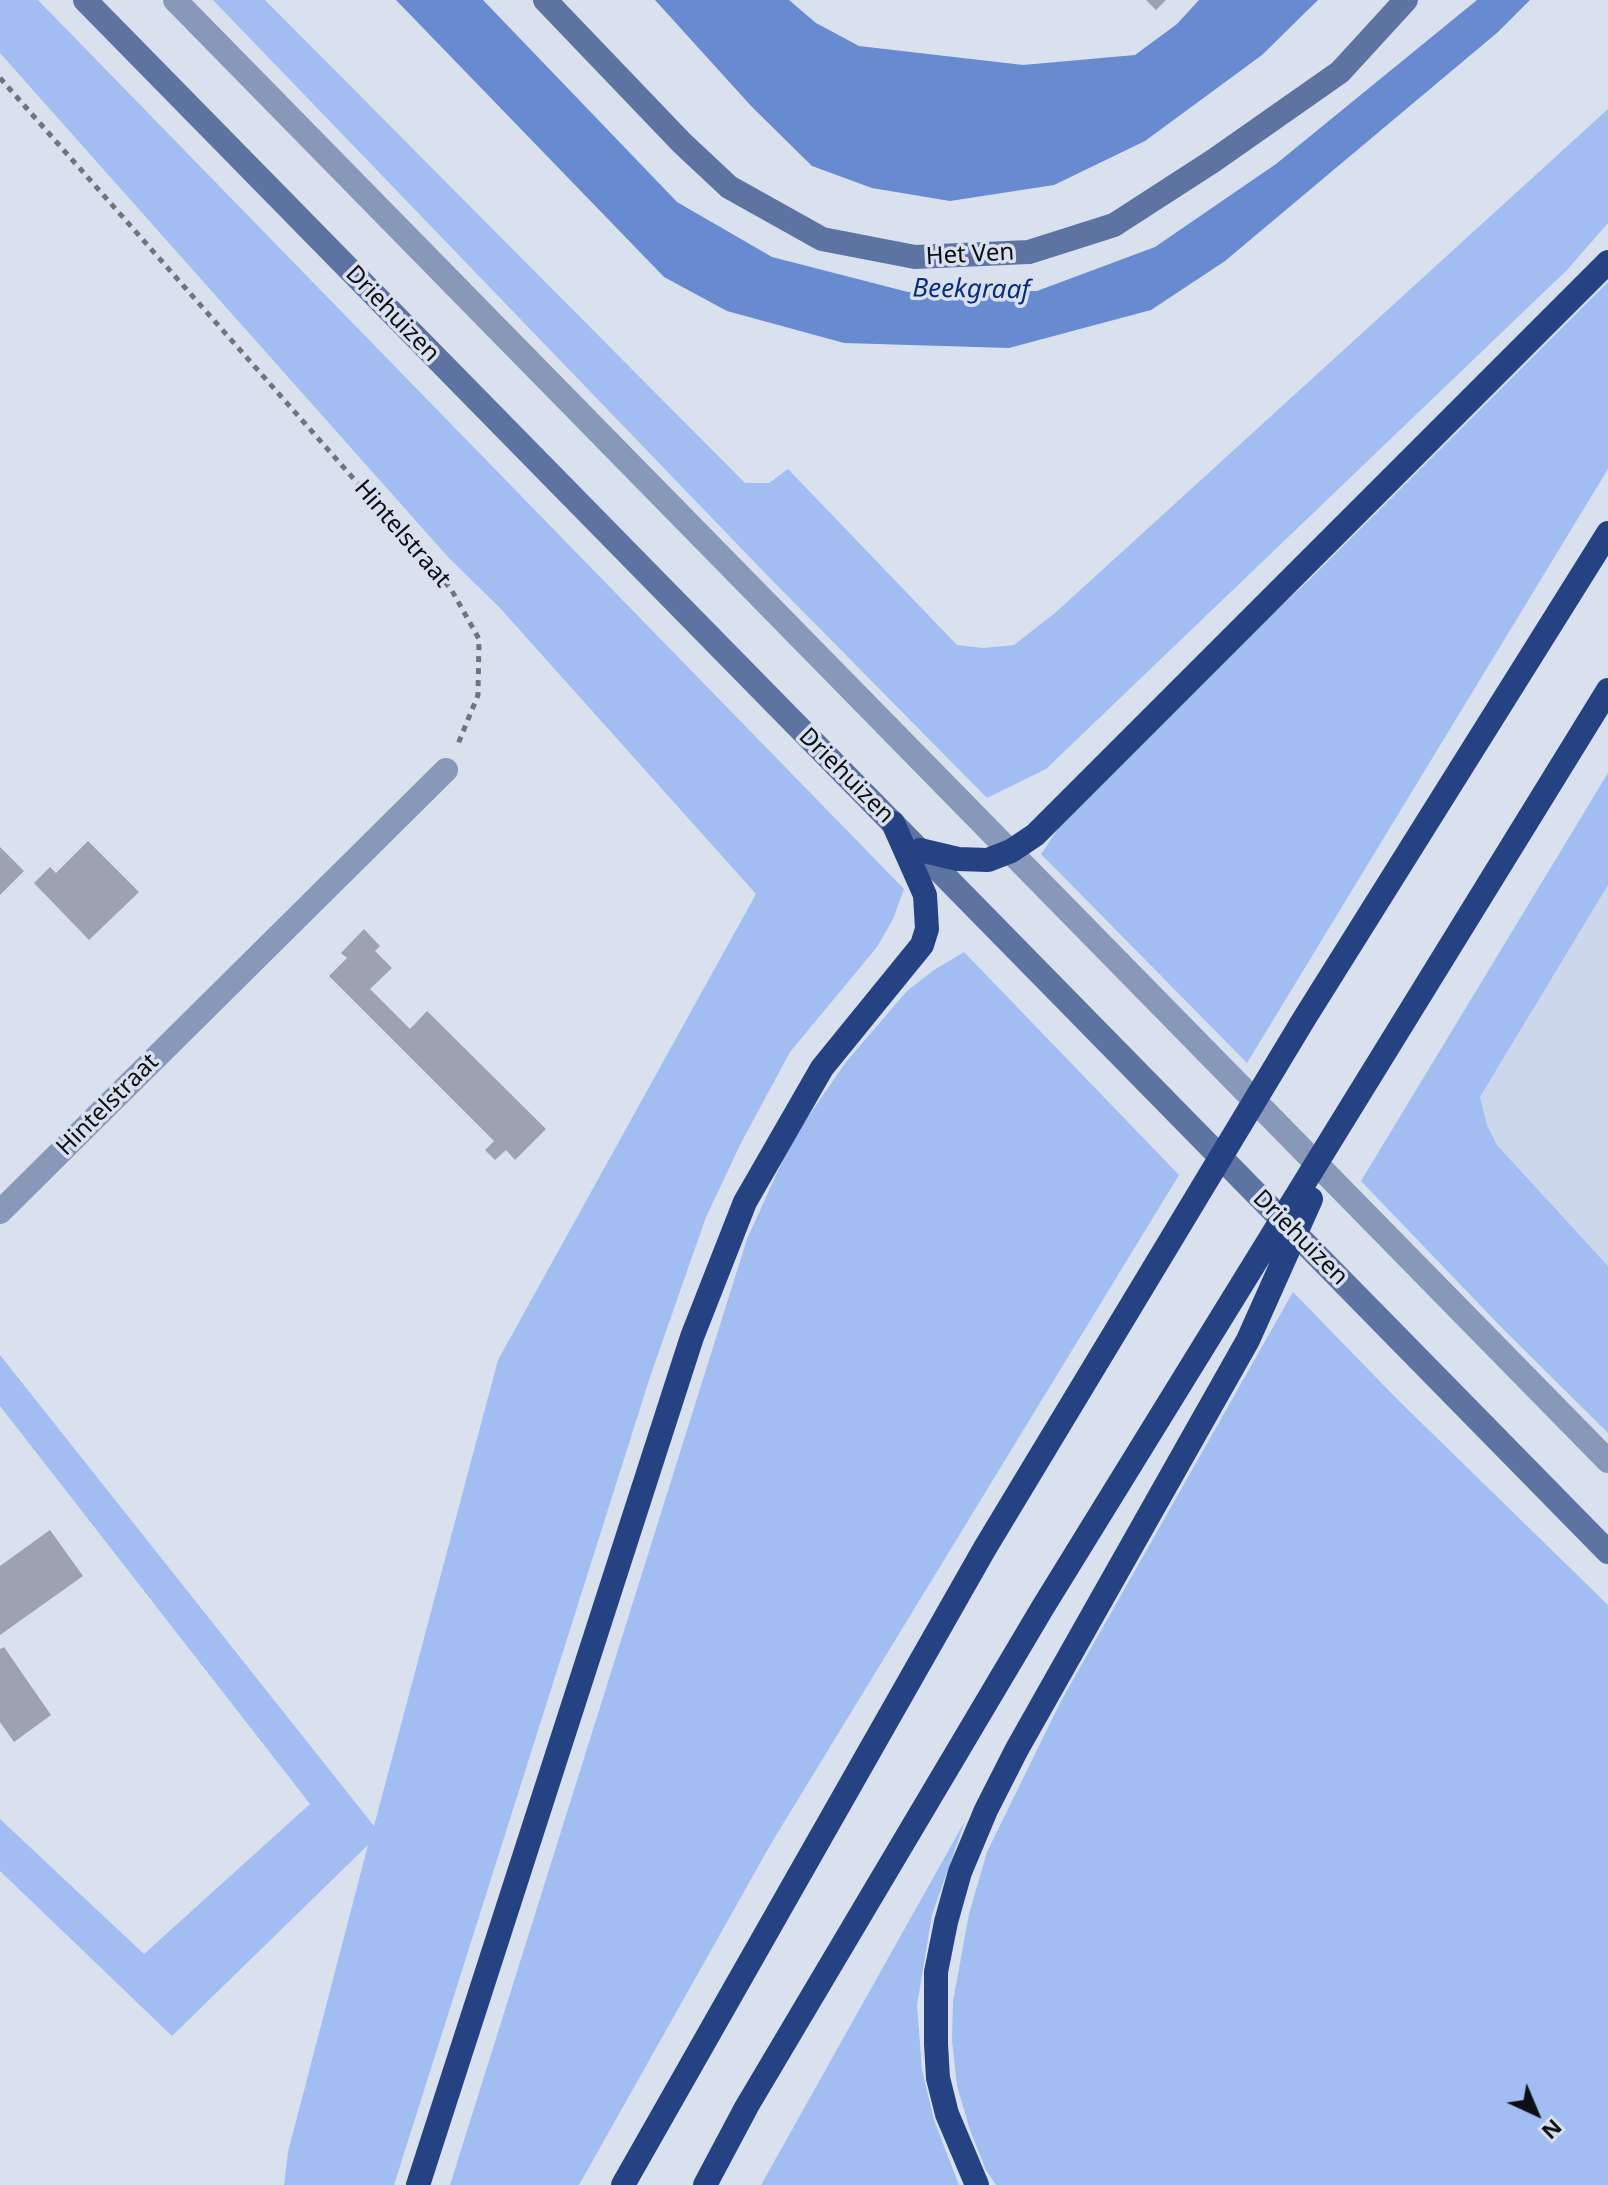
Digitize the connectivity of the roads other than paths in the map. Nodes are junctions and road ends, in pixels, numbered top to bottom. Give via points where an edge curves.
1 (85, 0) edge
2 (175, 0) edge
3 (545, 0) edge
4 (1406, 0) edge
5 (1608, 262) edge
6 (1608, 533) edge
7 (1608, 690) edge
8 (446, 770) road end
9 (893, 823) junction
10 (920, 850) junction
11 (1011, 851) junction
12 (1351, 1110) junction
13 (0, 1212) edge
14 (1608, 1461) edge
15 (1608, 1552) edge
16 (418, 2185) edge
17 (623, 2185) edge
18 (705, 2185) edge
19 (977, 2185) edge

1 - 9 main road, Driehuizen
2 - 11 street
3 - 4 main road, Het Ven via 729,187 822,239 915,257 1029,252 1114,225 1340,72
5 - 11 highway via 1035,835
6 - 17 highway via 1304,1019 985,1548
7 - 12 highway
8 - 13 street, Hintelstraat
9 - 10 main road, Driehuizen
9 - 16 highway via 925,895 927,929 922,945 822,1068 745,1202 692,1337
10 - 11 highway via 988,860
10 - 15 main road, Driehuizen
11 - 14 street
12 - 18 highway via 1043,1607
12 - 19 highway via 1248,1340 1017,1749 960,1872 936,1972 936,2044 947,2114

